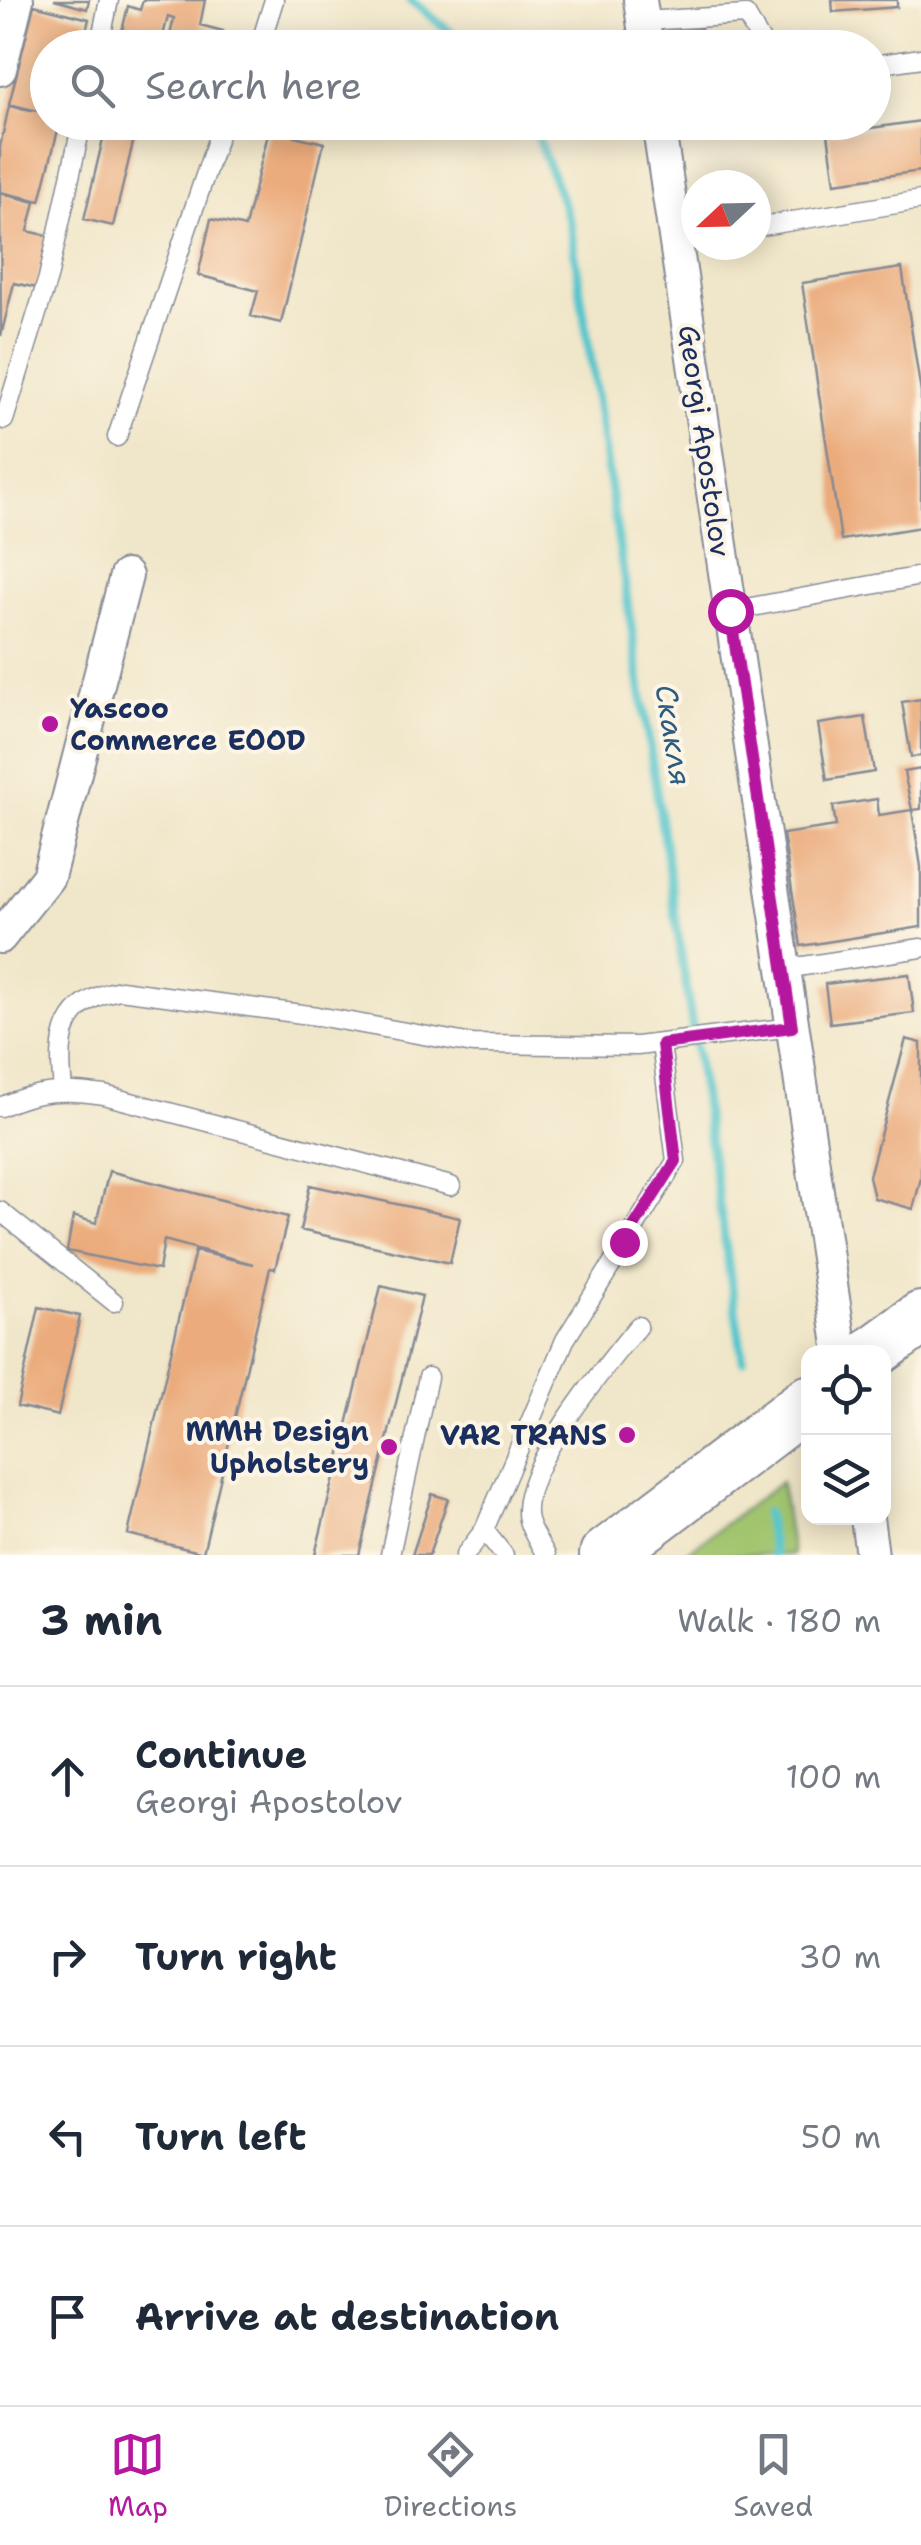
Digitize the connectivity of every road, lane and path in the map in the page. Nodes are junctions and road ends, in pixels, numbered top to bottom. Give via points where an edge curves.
1 (17, 0) edge
2 (109, 0) edge
3 (274, 0) edge
4 (643, 23) edge
5 (103, 30) edge
6 (265, 30) edge
7 (755, 30) edge
8 (921, 58) edge
9 (891, 62) edge
10 (0, 69) edge
11 (78, 140) edge
12 (217, 140) edge
13 (662, 140) edge
14 (921, 200) edge
15 (681, 217) edge
16 (771, 225) edge
17 (689, 260) edge
18 (4, 420) dead end
19 (118, 437) dead end
20 (126, 576) dead end
21 (921, 576) edge
22 (730, 611) junction
23 (0, 937) edge
24 (921, 948) edge
25 (784, 969) junction
26 (792, 1027) junction
27 (670, 1043) junction
28 (63, 1089) junction
29 (0, 1107) edge
30 (451, 1186) dead end
31 (0, 1211) edge
32 (114, 1302) dead end
33 (921, 1318) edge
34 (638, 1326) dead end
35 (840, 1345) edge
36 (884, 1345) edge
37 (428, 1377) dead end
38 (801, 1407) edge
39 (867, 1525) edge
40 (484, 1530) junction
41 (390, 1555) edge
42 (466, 1555) edge
43 (504, 1555) edge
44 (546, 1555) edge
45 (606, 1555) edge
46 (872, 1555) edge

1 - 10 street
2 - 5 lane
3 - 6 lane
4 - 7 lane via 746,14
8 - 9 lane
11 - 18 lane via 48,278
12 - 19 lane
13 - 15 street, Georgi Apostolov
14 - 16 lane
17 - 22 street, Georgi Apostolov
20 - 23 street via 48,878
21 - 22 lane
22 - 25 street, Georgi Apostolov
24 - 25 lane
25 - 26 street, Georgi Apostolov
26 - 27 lane
26 - 35 street, Georgi Apostolov
27 - 28 lane via 474,1044 120,990 98,994 76,1010 64,1030
27 - 40 lane via 676,1161 565,1340
28 - 29 lane
28 - 30 lane
31 - 32 lane
33 - 36 main road
34 - 44 lane via 580,1397 531,1490 527,1517
37 - 41 lane
38 - 45 main road
39 - 46 street
40 - 42 lane
40 - 43 lane

